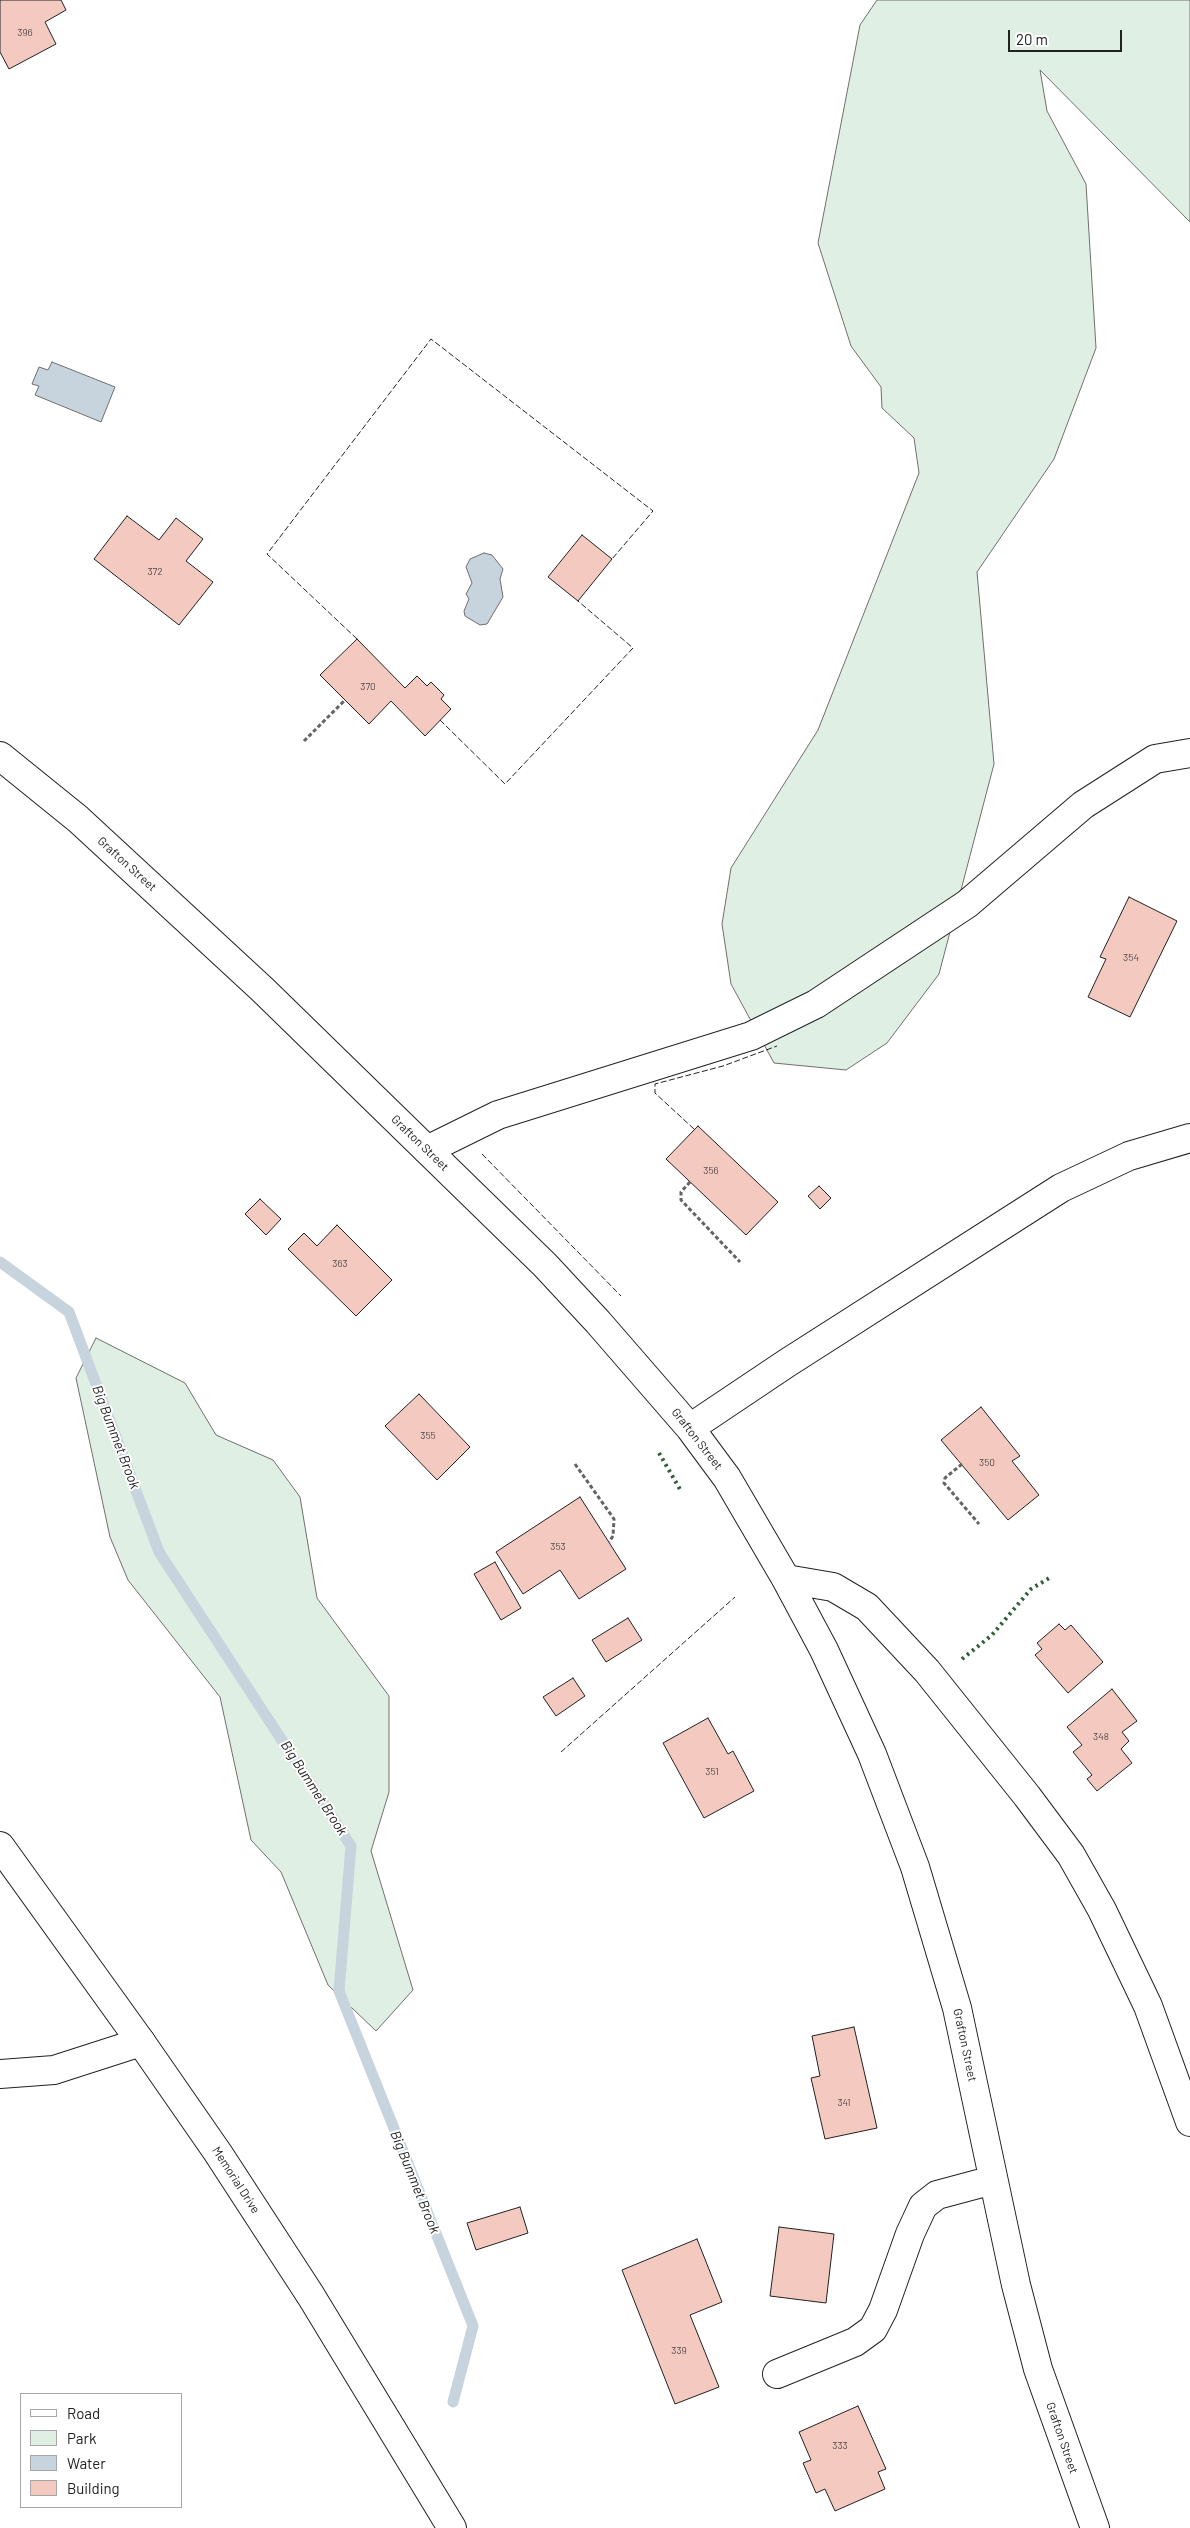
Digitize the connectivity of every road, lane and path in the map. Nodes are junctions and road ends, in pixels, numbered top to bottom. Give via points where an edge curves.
1 (345, 700) dead end
2 (304, 741) dead end
3 (1190, 753) edge
4 (0, 756) edge
5 (1190, 1138) edge
6 (427, 1150) junction
7 (690, 1182) dead end
8 (740, 1262) dead end
9 (690, 1428) junction
10 (575, 1464) dead end
11 (962, 1464) dead end
12 (979, 1524) dead end
13 (608, 1542) dead end
14 (786, 1579) junction
15 (0, 1846) edge
16 (141, 2042) junction
17 (0, 2074) edge
18 (1190, 2122) edge
19 (993, 2180) junction
20 (777, 2374) dead end
21 (452, 2528) edge
22 (1095, 2528) edge

1 - 2 path
3 - 6 street via 1155,759 1083,805 967,904 816,1004 751,1036 498,1115
4 - 6 street, Grafton Street via 78,819 175,908
5 - 9 street via 1129,1156 1061,1188
6 - 9 street, Grafton Street via 545,1265
7 - 8 path via 681,1192 680,1200
9 - 14 street, Grafton Street via 727,1478
10 - 13 path via 614,1519 613,1536
11 - 12 path via 945,1478 944,1483
14 - 18 street via 833,1587 867,1608 927,1671 1028,1796 1071,1855 1115,1935 1148,2006
14 - 19 street, Grafton Street via 824,1650 872,1754 915,1867 957,2008
15 - 16 street, Memorial Drive
16 - 17 street via 54,2070
16 - 21 street, Memorial Drive via 311,2296
19 - 20 street via 937,2195 924,2206 873,2329 855,2342
19 - 22 street, Grafton Street via 1038,2370

